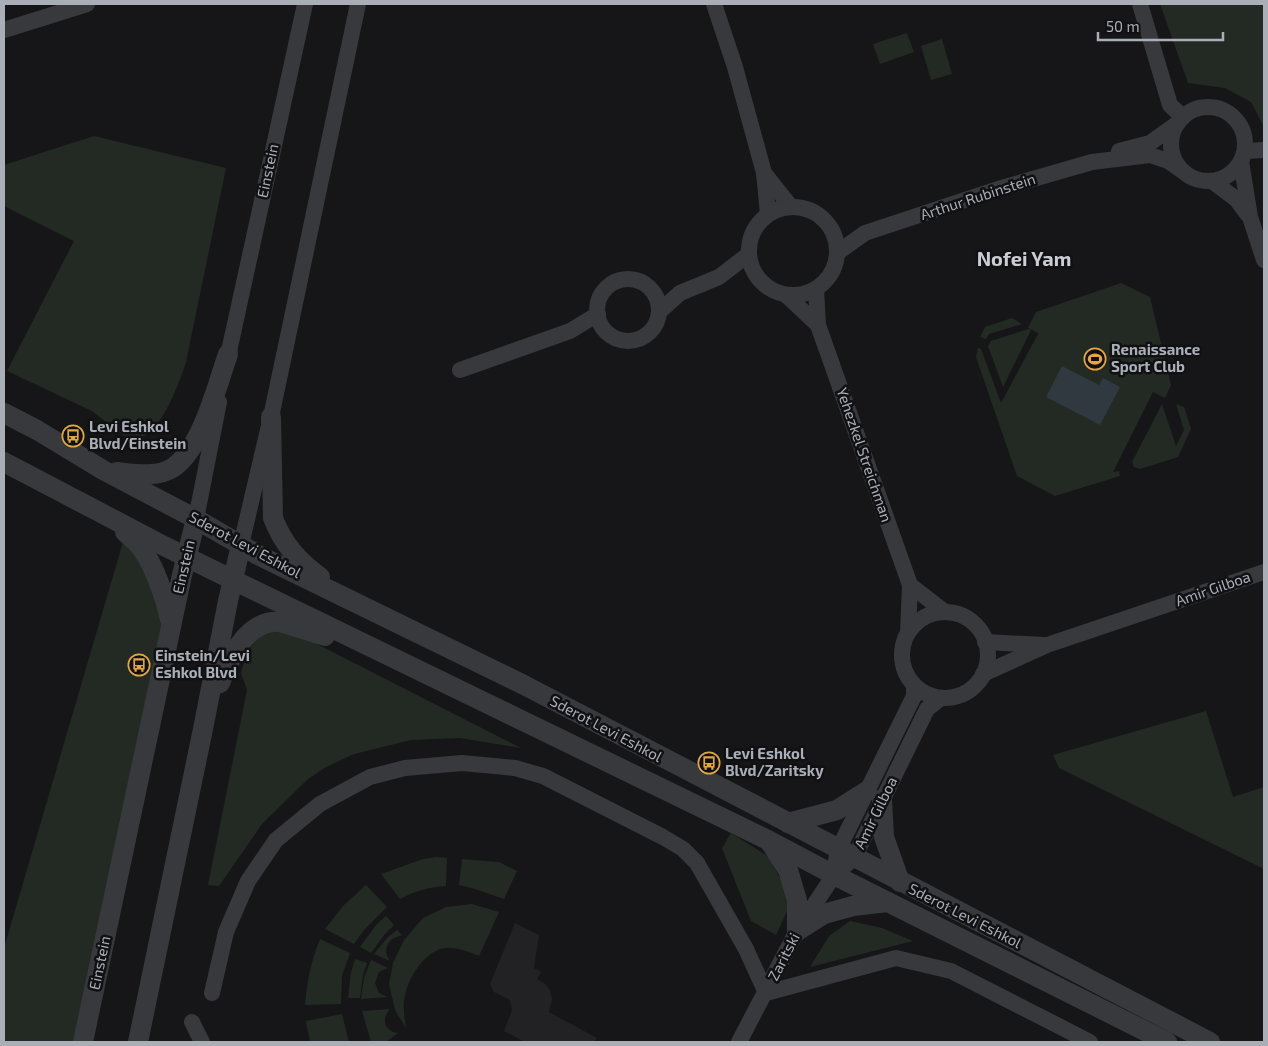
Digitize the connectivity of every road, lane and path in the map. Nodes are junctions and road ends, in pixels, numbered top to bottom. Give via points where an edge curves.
1 (87, 4) edge
2 (305, 4) edge
3 (358, 4) edge
4 (714, 4) edge
5 (1140, 4) edge
6 (4, 30) edge
7 (1180, 120) junction
8 (1264, 150) edge
9 (1243, 156) junction
10 (1092, 162) junction
11 (1184, 172) junction
12 (764, 173) junction
13 (1212, 181) junction
14 (791, 207) junction
15 (768, 214) junction
16 (1250, 217) junction
17 (832, 232) junction
18 (865, 233) junction
19 (837, 253) junction
20 (749, 254) junction
21 (1264, 260) edge
22 (719, 277) junction
23 (757, 277) junction
24 (816, 288) junction
25 (652, 290) junction
26 (680, 293) junction
27 (786, 295) junction
28 (659, 312) junction
29 (598, 314) junction
30 (818, 326) junction
31 (604, 329) junction
32 (570, 331) junction
33 (228, 354) junction
34 (460, 370) dead end
35 (4, 413) edge
36 (271, 416) junction
37 (4, 462) edge
38 (103, 470) junction
39 (100, 512) junction
40 (196, 519) junction
41 (241, 545) junction
42 (186, 556) junction
43 (1264, 572) edge
44 (233, 580) junction
45 (910, 585) junction
46 (356, 602) junction
47 (944, 612) junction
48 (171, 632) junction
49 (908, 633) junction
50 (985, 642) junction
51 (1047, 645) junction
52 (393, 658) junction
53 (983, 674) junction
54 (914, 685) junction
55 (941, 698) junction
56 (203, 729) junction
57 (875, 795) junction
58 (788, 823) junction
59 (768, 840) junction
60 (846, 854) junction
61 (834, 875) junction
62 (900, 882) junction
63 (888, 902) junction
64 (797, 931) junction
65 (212, 993) dead end
66 (766, 993) junction
67 (192, 1022) dead end
68 (83, 1042) edge
69 (138, 1042) edge
70 (202, 1042) edge
71 (739, 1042) edge
72 (1090, 1042) edge
73 (1166, 1042) edge
74 (1210, 1042) edge

1 - 6 street
2 - 33 street, Einstein
3 - 36 street
4 - 12 street
5 - 7 street via 1170,105
7 - 9 street via 1201,108 1221,109 1230,114 1243,131
7 - 10 street, Arthur Rubinstein via 1150,143 1106,154
7 - 11 street via 1174,130 1171,147
8 - 9 street
9 - 13 street via 1229,175
9 - 16 street
10 - 11 street, Arthur Rubinstein via 1150,156 1168,161
10 - 18 street, Arthur Rubinstein
11 - 13 street via 1197,179
12 - 14 street
12 - 15 street
13 - 16 street via 1236,199
14 - 15 street
14 - 17 street via 815,214
15 - 20 street via 755,227
16 - 21 street
17 - 18 street, Arthur Rubinstein
17 - 19 street
18 - 19 street, Arthur Rubinstein
19 - 24 street via 833,269
20 - 22 street
20 - 23 street
22 - 23 street
22 - 26 street
23 - 27 street via 770,289
24 - 27 street via 802,294
24 - 30 street
25 - 26 street
25 - 28 street
25 - 29 street via 635,280 616,282 602,295
26 - 28 street
27 - 30 street
28 - 31 street via 651,331 632,341 612,336
29 - 31 street
29 - 32 street
30 - 45 street, Yehezkel Streichman
31 - 32 street
32 - 34 street
33 - 38 street via 201,427 190,449 173,467 142,475
33 - 40 street, Einstein
35 - 38 street, Sderot Levi Eshkol
36 - 41 street
36 - 46 street via 273,518 279,534 288,549 306,567
37 - 39 street, Sderot Levi Eshkol
38 - 40 street, Sderot Levi Eshkol
39 - 42 street, Sderot Levi Eshkol
39 - 48 street via 142,549 165,600
40 - 41 street, Sderot Levi Eshkol
40 - 42 street, Einstein
41 - 44 street
41 - 46 street, Sderot Levi Eshkol
42 - 44 street, Sderot Levi Eshkol
42 - 48 street, Einstein
43 - 51 street, Amir Gilboa
44 - 52 street, Sderot Levi Eshkol
44 - 56 street
45 - 47 street
45 - 49 street
46 - 58 street, Sderot Levi Eshkol
47 - 49 street via 920,620
47 - 50 street via 968,619
48 - 68 street, Einstein
49 - 54 street via 902,660 904,670
50 - 51 street, Amir Gilboa
50 - 53 street via 987,658
51 - 53 street, Amir Gilboa
52 - 56 street via 280,622 263,624 242,641 232,656
52 - 59 street, Sderot Levi Eshkol
53 - 55 street via 970,690
54 - 55 street via 922,692
54 - 57 street, Amir Gilboa via 914,696
55 - 57 street, Amir Gilboa via 927,709
56 - 69 street
57 - 58 street via 837,810
57 - 60 street, Amir Gilboa
57 - 62 street via 884,837
58 - 60 street, Sderot Levi Eshkol
59 - 61 street, Sderot Levi Eshkol
59 - 64 street via 788,870 797,900
60 - 61 street, Amir Gilboa
60 - 62 street, Sderot Levi Eshkol
61 - 63 street, Sderot Levi Eshkol
61 - 64 street, Zaritski
62 - 74 street, Sderot Levi Eshkol
63 - 64 street via 853,906 824,914
63 - 73 street, Sderot Levi Eshkol
64 - 66 street, Zaritski
65 - 66 street via 226,932 248,881 276,840 320,804 370,777 405,768 462,763 515,768 543,776 683,849 697,862 746,949
66 - 71 street, Zaritski
66 - 72 street via 896,958 951,971
67 - 70 street

